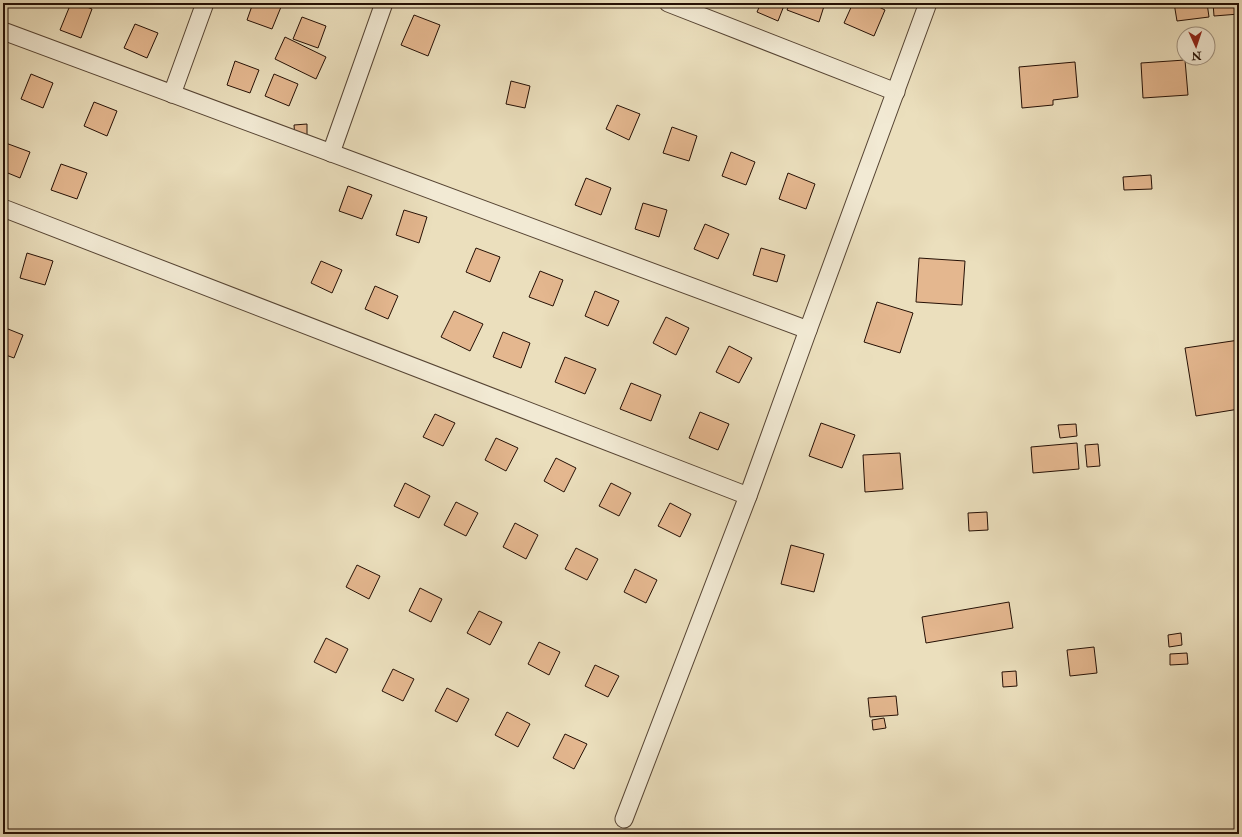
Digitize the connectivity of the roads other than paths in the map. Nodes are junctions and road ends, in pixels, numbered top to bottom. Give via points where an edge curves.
1 (205, 3) edge
2 (384, 3) edge
3 (668, 3) edge
4 (928, 3) edge
5 (3, 31) edge
6 (896, 92) junction
7 (172, 94) junction
8 (331, 152) junction
9 (3, 208) edge
10 (808, 330) junction
11 (748, 496) junction
12 (624, 819) dead end

1 - 7 street
2 - 8 street
3 - 6 street
4 - 6 street
5 - 7 street
6 - 10 street
7 - 8 street
8 - 10 street
9 - 11 street
10 - 11 street
11 - 12 street

